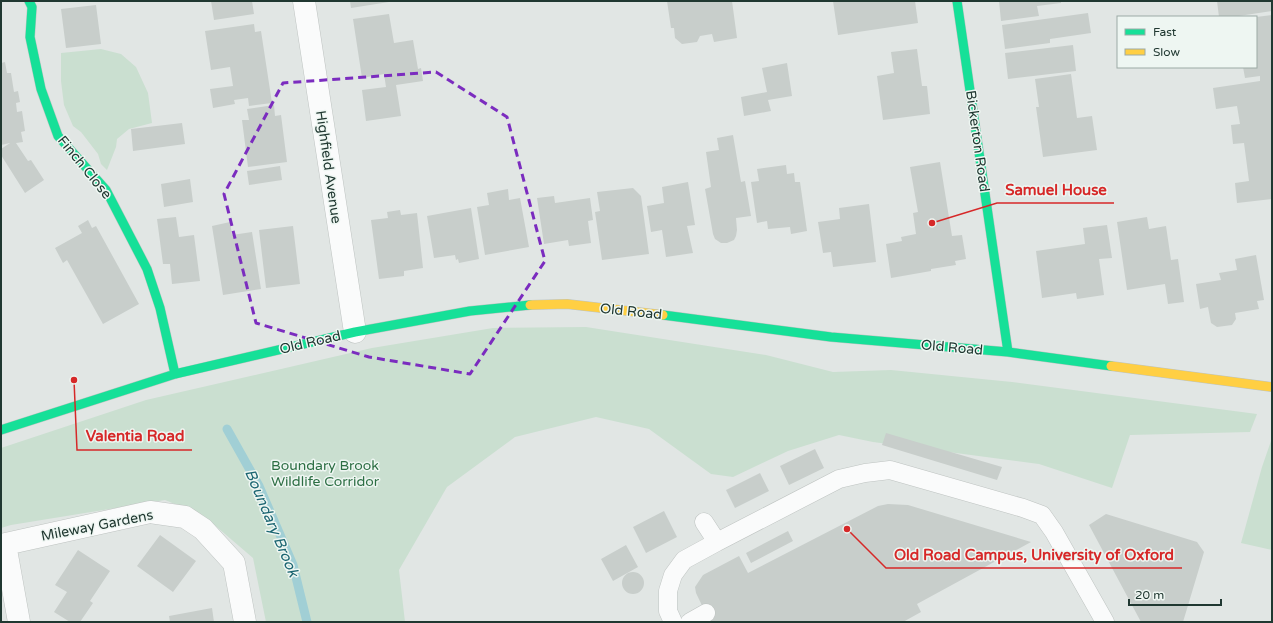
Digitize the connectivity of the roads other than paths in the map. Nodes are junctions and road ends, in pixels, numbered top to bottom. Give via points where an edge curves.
1 (29, 1) edge
2 (304, 1) edge
3 (957, 1) edge
4 (354, 332) junction
5 (1008, 352) junction
6 (175, 374) junction
7 (1272, 387) edge
8 (1, 430) edge
9 (704, 522) dead end
10 (717, 542) junction
11 (3, 544) edge
12 (706, 614) dead end
13 (19, 622) edge
14 (246, 622) edge
15 (673, 622) edge
16 (690, 622) edge
17 (1105, 622) edge

1 - 6 street, Finch Close via 32,7 30,37 41,89 58,136 106,190 147,269 160,308
2 - 4 street, Highfield Avenue
3 - 5 street, Bickerton Road
4 - 5 street, Old Road via 470,311 519,305 567,304 831,336
4 - 6 street, Old Road
5 - 7 street, Old Road
6 - 8 street, Old Road
9 - 10 lane
10 - 15 lane via 684,560 673,575 668,591 668,611
10 - 17 lane via 839,479 890,470 1042,515
11 - 13 street
11 - 14 street, Mileway Gardens via 150,512 185,517 203,529 234,563
12 - 16 lane

